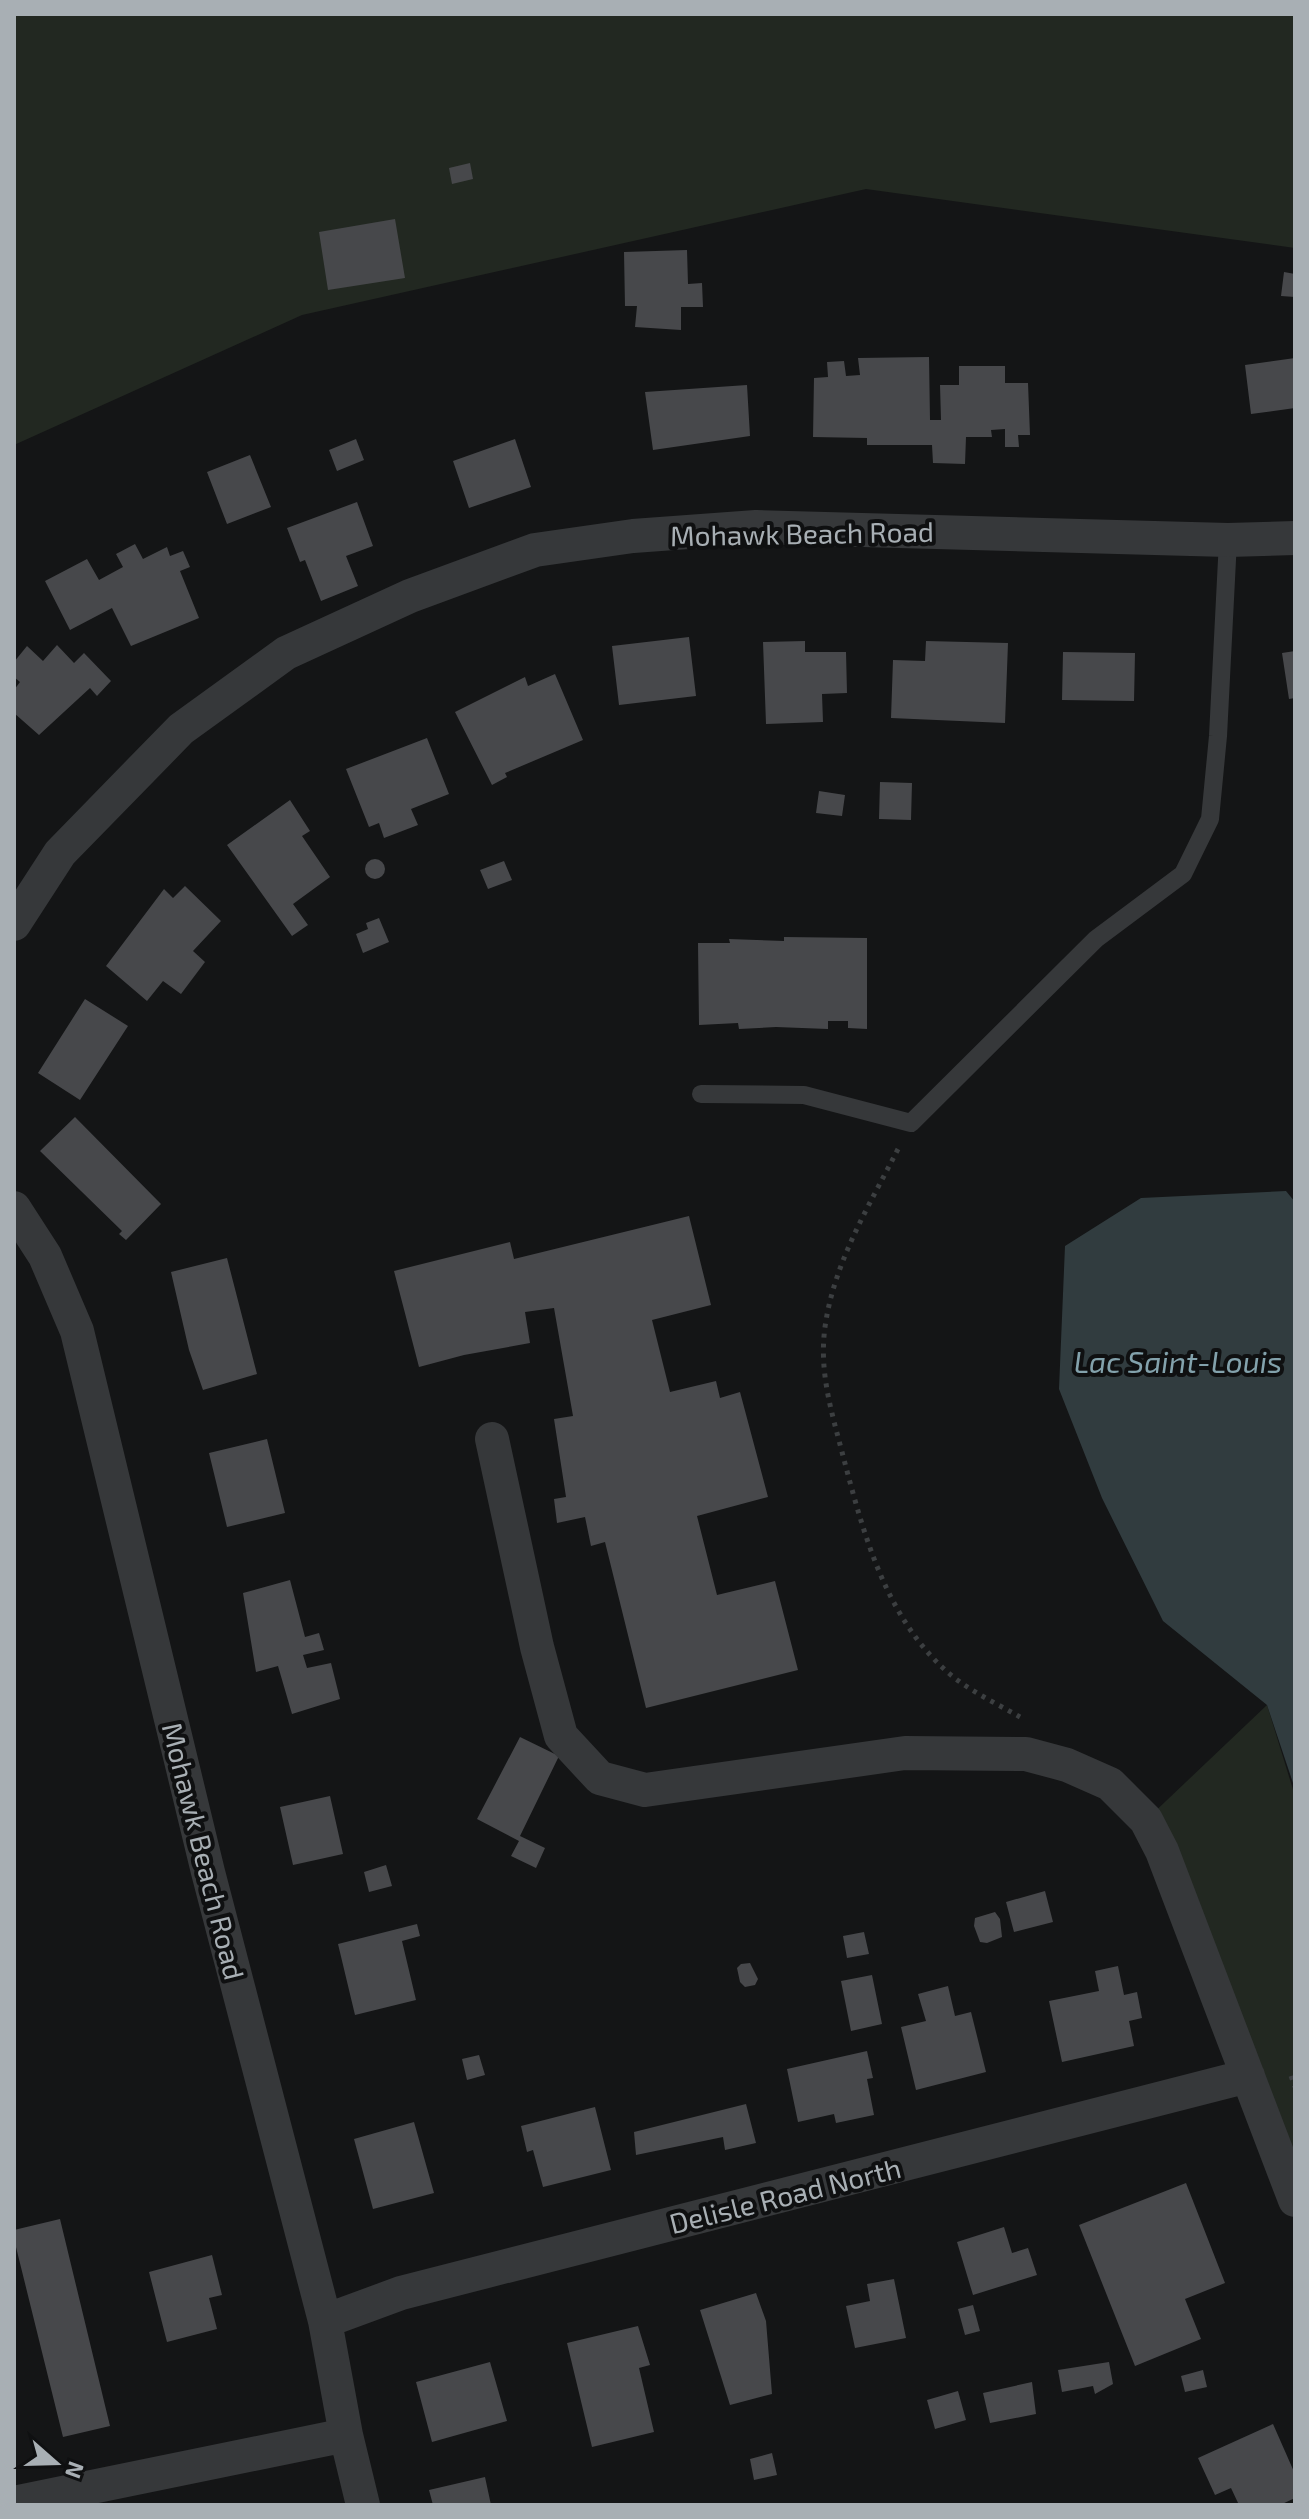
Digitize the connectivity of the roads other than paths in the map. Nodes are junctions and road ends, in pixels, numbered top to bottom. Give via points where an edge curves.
1 (1295, 538) edge
2 (1228, 540) junction
3 (14, 924) edge
4 (701, 1094) dead end
5 (14, 1208) edge
6 (492, 1439) dead end
7 (1248, 2076) junction
8 (1295, 2200) edge
9 (325, 2321) junction
10 (346, 2435) junction
11 (14, 2503) edge
12 (363, 2505) edge

1 - 2 street, Mohawk Beach Road
2 - 3 street, Mohawk Beach Road via 756,527 535,550 410,596 286,653 181,729 60,853
2 - 4 lane via 1210,819 1183,874 1096,939 911,1123 804,1095
5 - 9 street, Mohawk Beach Road via 45,1256 77,1331 208,1872
6 - 7 street via 561,1736 600,1778 645,1790 905,1753 1026,1754 1110,1784 1146,1820 1162,1851
7 - 8 street
7 - 9 street, Delisle Road North via 401,2293
9 - 10 street, Mohawk Beach Road
10 - 11 street
10 - 12 street, Mohawk Beach Road

